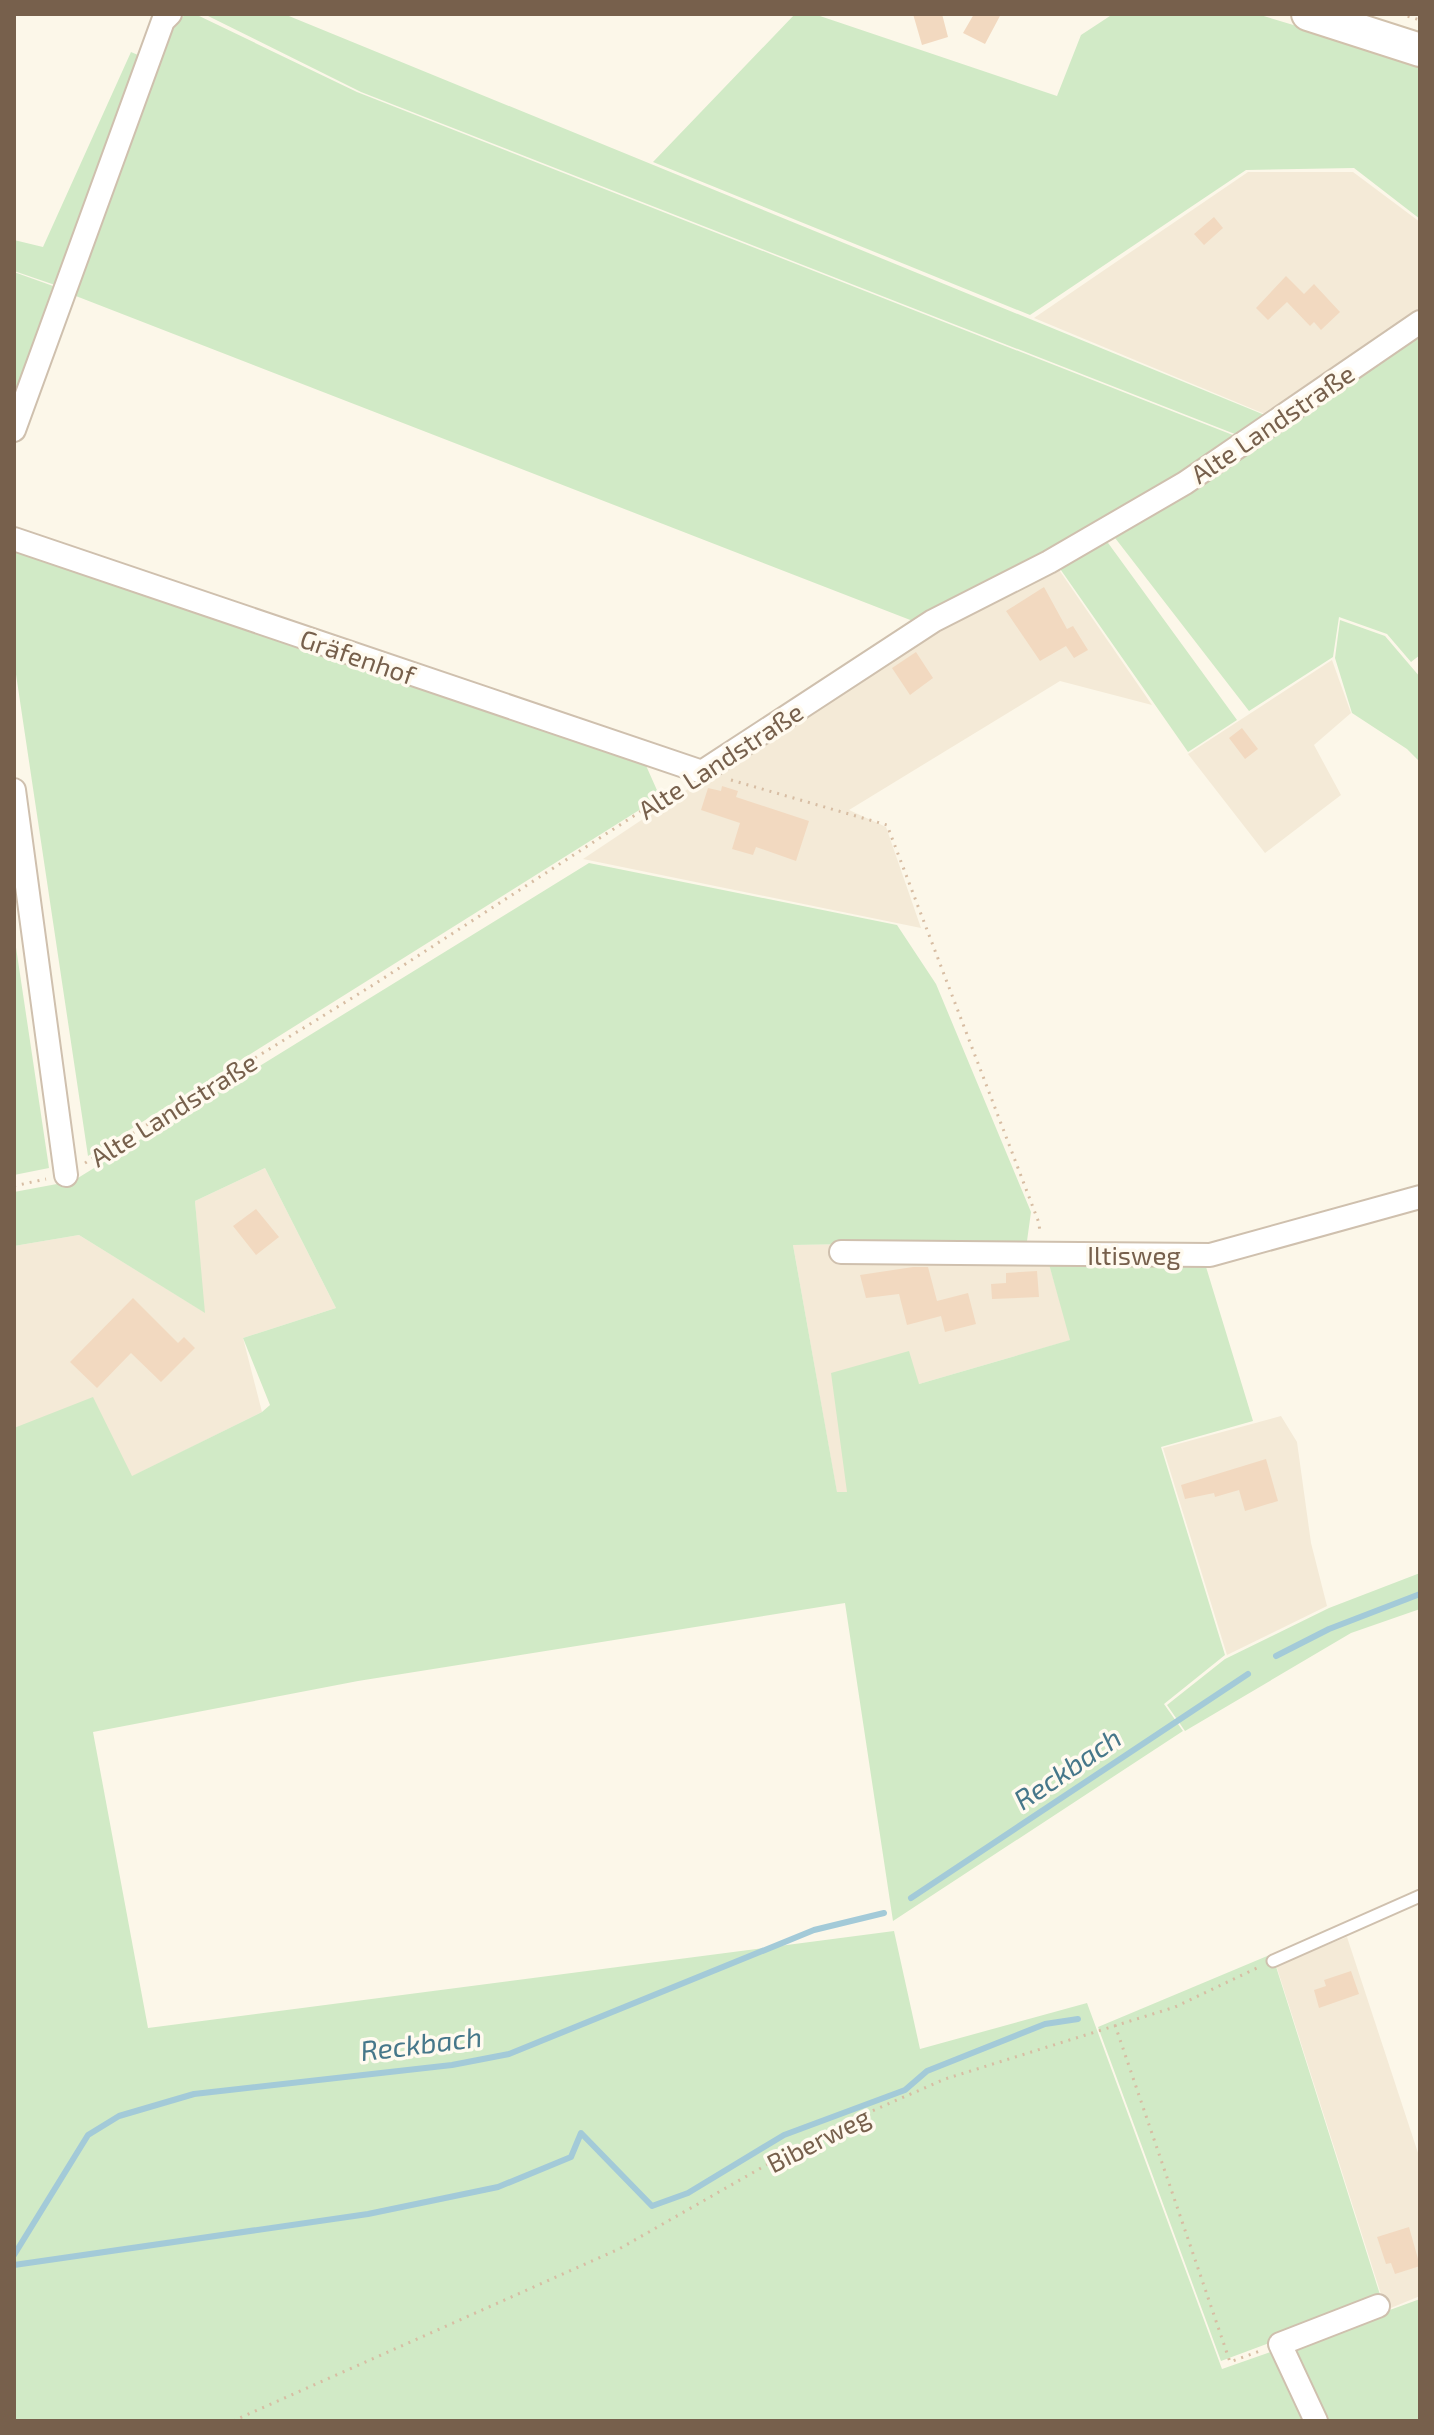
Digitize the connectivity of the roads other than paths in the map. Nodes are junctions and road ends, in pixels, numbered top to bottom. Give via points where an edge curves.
1 (1308, 14) edge
2 (162, 16) edge
3 (1420, 50) edge
4 (1420, 322) edge
5 (14, 430) edge
6 (14, 539) edge
7 (702, 772) joint
8 (14, 790) edge
9 (66, 1175) road end
10 (1420, 1197) edge
11 (841, 1252) dead end
12 (1420, 1896) edge
13 (1273, 1961) road end
14 (1378, 2306) dead end
15 (1316, 2421) edge

1 - 3 main road
2 - 5 street
4 - 7 street, Alte Landstraße via 1185,483 933,621
6 - 7 street, Gräfenhof
8 - 9 street
10 - 11 street, Iltisweg via 1210,1255
12 - 13 lane
14 - 15 street via 1280,2344

